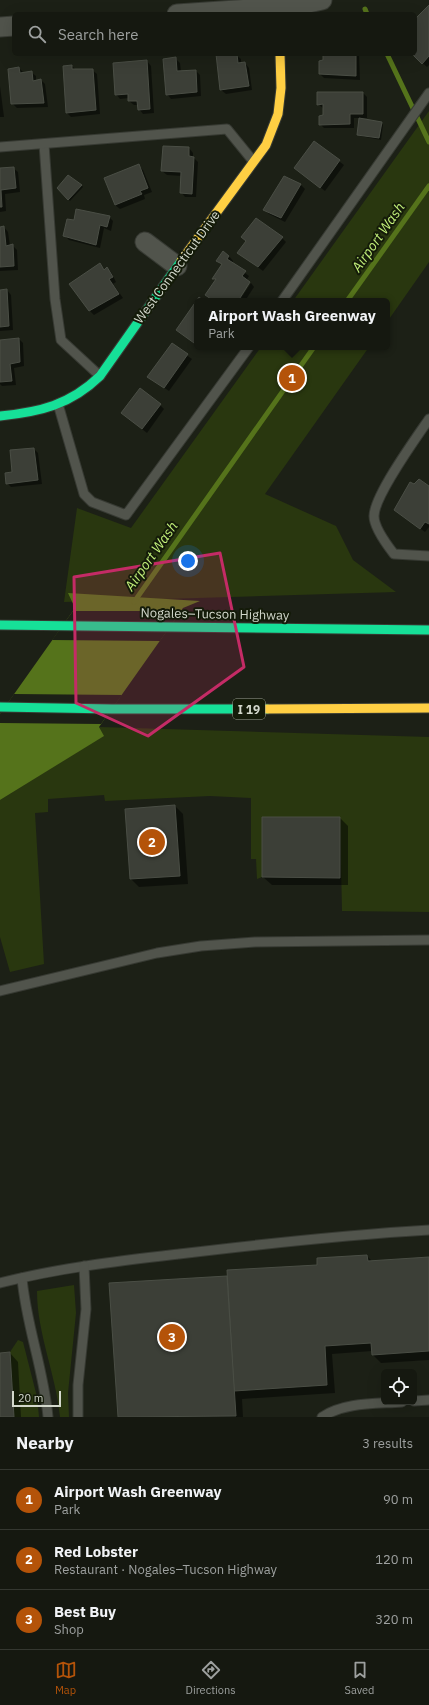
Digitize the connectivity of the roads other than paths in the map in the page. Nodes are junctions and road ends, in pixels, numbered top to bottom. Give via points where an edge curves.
1 (322, 0) edge
2 (278, 10) edge
3 (228, 12) edge
4 (0, 26) edge
5 (12, 26) edge
6 (280, 56) edge
7 (429, 93) edge
8 (44, 144) junction
9 (0, 147) edge
10 (254, 163) junction
11 (146, 242) dead end
12 (177, 266) junction
13 (284, 298) edge
14 (247, 350) edge
15 (100, 376) junction
16 (58, 404) junction
17 (0, 416) edge
18 (429, 419) edge
19 (429, 556) edge
20 (0, 624) edge
21 (429, 630) edge
22 (3, 707) edge
23 (429, 708) edge
24 (429, 940) edge
25 (0, 991) edge
26 (429, 1230) edge
27 (84, 1266) junction
28 (22, 1278) junction
29 (0, 1283) edge
30 (429, 1400) edge
31 (417, 1401) edge
32 (381, 1404) edge
33 (48, 1417) edge
34 (78, 1417) edge
35 (322, 1417) edge

1 - 2 street
2 - 3 street
4 - 5 street
6 - 10 main road, West Connecticut Drive via 281,88 278,114 266,145
7 - 13 lane
8 - 9 lane
8 - 10 lane via 227,129
8 - 15 lane via 55,299 61,340
10 - 12 main road, West Connecticut Drive
11 - 12 street
12 - 15 main road, West Connecticut Drive
14 - 16 lane via 126,515 92,502 84,494
15 - 16 main road, West Connecticut Drive via 71,400
16 - 17 main road, West Connecticut Drive via 31,413
18 - 19 lane via 381,492 374,516 383,540 394,554
20 - 21 main road, Nogales–Tucson Highway
22 - 23 main road, I 19
24 - 25 lane via 263,942 201,946 157,953
26 - 27 lane via 248,1245
27 - 28 lane
27 - 34 lane via 86,1309 78,1384
28 - 29 lane
28 - 33 lane via 27,1316
30 - 31 lane
32 - 35 lane via 346,1406

